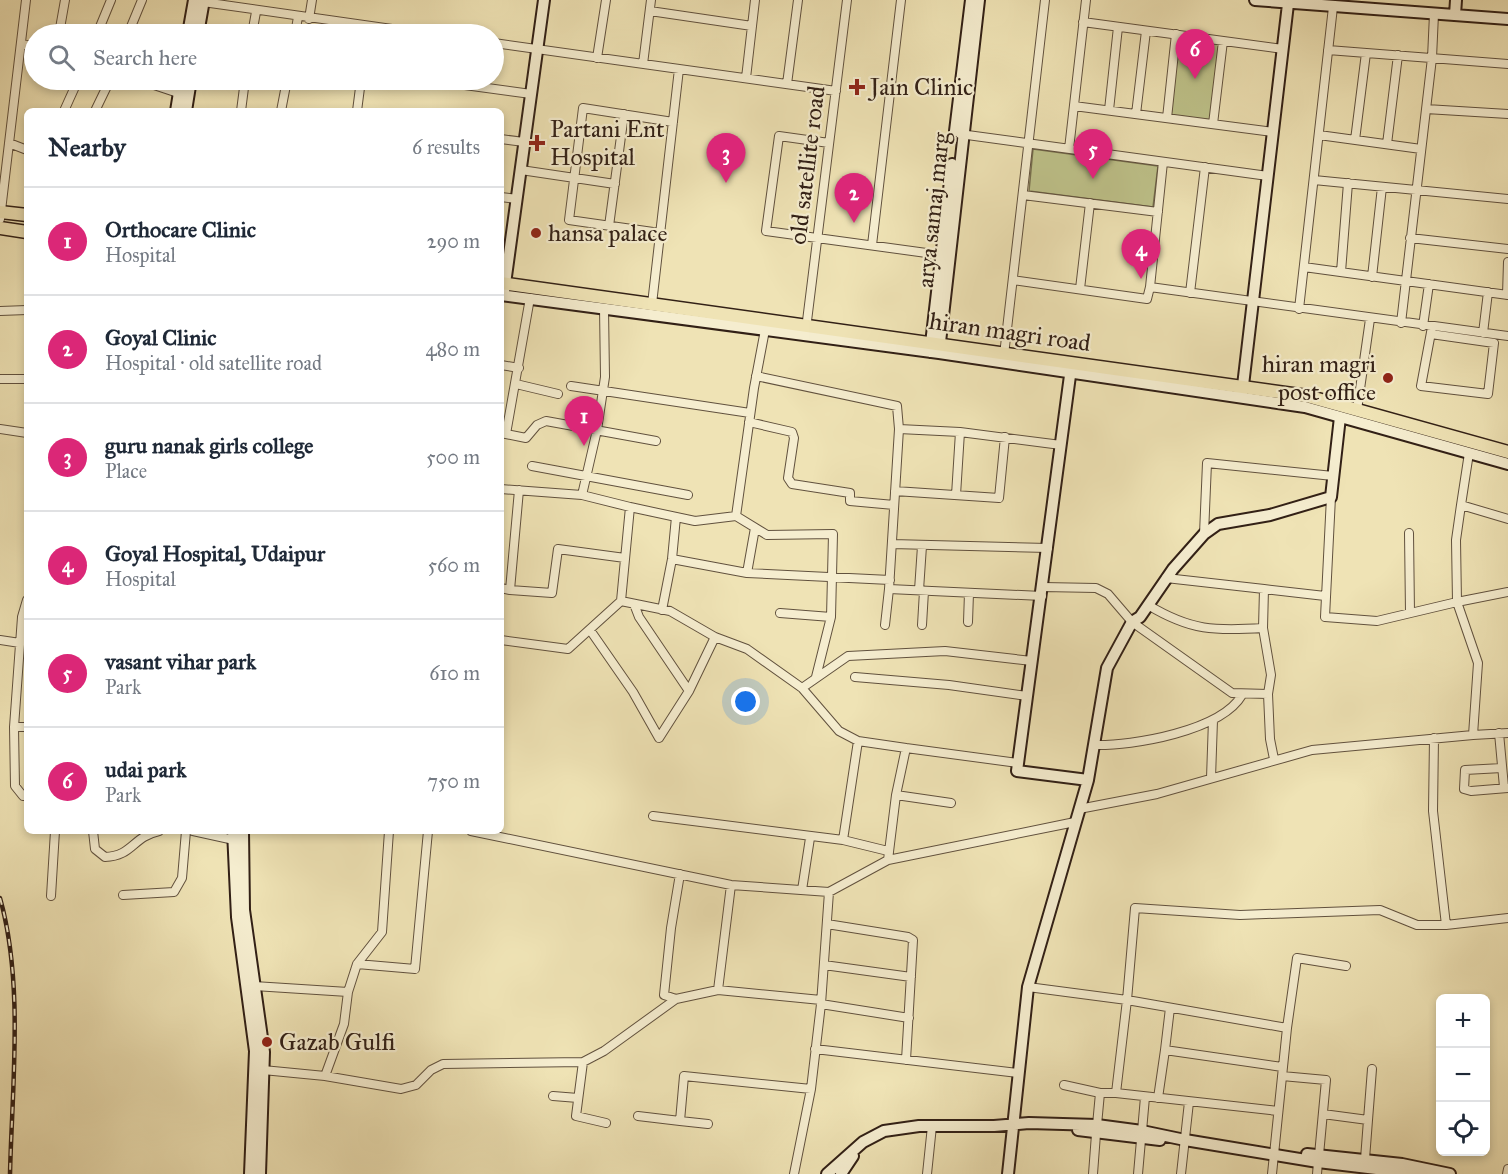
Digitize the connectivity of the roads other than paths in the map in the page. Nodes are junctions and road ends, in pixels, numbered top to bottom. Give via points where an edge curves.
1 (26, 0) edge
2 (65, 0) edge
3 (111, 0) edge
4 (142, 0) edge
5 (312, 0) edge
6 (544, 0) edge
7 (606, 0) edge
8 (651, 0) edge
9 (755, 0) edge
10 (798, 0) edge
11 (847, 0) edge
12 (901, 0) edge
13 (970, 0) edge
14 (979, 0) edge
15 (1045, 0) edge
16 (1086, 0) edge
17 (1255, 0) edge
18 (1456, 0) edge
19 (200, 1) edge
20 (1288, 2) edge
21 (1333, 7) junction
22 (650, 11) junction
23 (256, 12) junction
24 (1434, 14) junction
25 (1455, 15) junction
26 (298, 17) junction
27 (309, 19) junction
28 (1508, 19) edge
29 (1083, 22) junction
30 (61, 24) edge
31 (101, 24) edge
32 (133, 24) edge
33 (192, 24) edge
34 (199, 24) edge
35 (254, 24) edge
36 (297, 24) edge
37 (334, 24) edge
38 (752, 26) junction
39 (1118, 27) junction
40 (1146, 31) junction
41 (1176, 34) junction
42 (1223, 41) junction
43 (21, 44) junction
44 (24, 44) edge
45 (504, 45) edge
46 (1283, 48) junction
47 (537, 49) junction
48 (1328, 50) junction
49 (1366, 53) junction
50 (1398, 56) junction
51 (597, 58) junction
52 (1432, 58) junction
53 (644, 64) junction
54 (1508, 64) edge
55 (679, 69) junction
56 (746, 78) junction
57 (787, 84) junction
58 (73, 90) edge
59 (105, 90) edge
60 (169, 90) edge
61 (179, 90) edge
62 (189, 90) edge
63 (244, 90) edge
64 (285, 90) edge
65 (360, 90) edge
66 (502, 90) edge
67 (836, 91) junction
68 (178, 93) junction
69 (531, 94) junction
70 (1074, 105) junction
71 (65, 108) edge
72 (96, 108) edge
73 (176, 108) edge
74 (186, 108) edge
75 (241, 108) edge
76 (282, 108) edge
77 (357, 108) edge
78 (1426, 109) junction
79 (1109, 110) junction
80 (624, 114) junction
81 (1136, 114) junction
82 (1508, 114) edge
83 (1167, 118) junction
84 (673, 122) junction
85 (1213, 124) junction
86 (1273, 132) junction
87 (959, 134) junction
88 (1319, 135) junction
89 (504, 139) edge
90 (1354, 140) junction
91 (524, 142) junction
92 (9, 143) junction
93 (829, 143) junction
94 (1029, 143) junction
95 (1387, 144) junction
96 (24, 149) edge
97 (1069, 149) junction
98 (1421, 149) junction
99 (1163, 162) junction
100 (1205, 167) junction
101 (520, 170) junction
102 (1268, 176) junction
103 (574, 177) junction
104 (1314, 180) junction
105 (1348, 183) junction
106 (615, 184) junction
107 (1382, 187) junction
108 (1416, 190) junction
109 (1023, 195) junction
110 (504, 198) edge
111 (1508, 199) edge
112 (517, 200) junction
113 (1090, 203) junction
114 (1158, 212) junction
115 (0, 214) edge
116 (24, 215) edge
117 (609, 226) junction
118 (0, 228) edge
119 (24, 232) edge
120 (660, 232) junction
121 (818, 238) junction
122 (1410, 238) junction
123 (872, 245) junction
124 (1508, 249) edge
125 (941, 255) junction
126 (1508, 262) edge
127 (1304, 267) junction
128 (1341, 272) junction
129 (1372, 277) junction
130 (1013, 280) junction
131 (1404, 281) junction
132 (504, 283) edge
133 (1429, 284) junction
134 (1150, 287) junction
135 (504, 289) edge
136 (504, 289) edge
137 (1080, 289) junction
138 (1488, 292) junction
139 (1190, 293) junction
140 (1508, 295) edge
141 (530, 298) junction
142 (1253, 303) junction
143 (652, 304) junction
144 (604, 308) junction
145 (1299, 309) junction
146 (24, 310) edge
147 (0, 311) edge
148 (1370, 319) junction
149 (1401, 322) junction
150 (1429, 329) junction
151 (765, 330) junction
152 (806, 330) junction
153 (1483, 333) junction
154 (1508, 336) edge
155 (935, 347) junction
156 (1004, 357) junction
157 (504, 366) edge
158 (1071, 367) junction
159 (519, 368) junction
160 (756, 376) junction
161 (0, 379) edge
162 (24, 379) edge
163 (516, 384) junction
164 (572, 386) dead end
165 (603, 391) junction
166 (1242, 392) junction
167 (558, 394) dead end
168 (1357, 410) junction
169 (750, 413) junction
170 (1340, 417) junction
171 (749, 422) junction
172 (0, 429) edge
173 (899, 429) junction
174 (504, 430) edge
175 (597, 430) junction
176 (960, 432) junction
177 (24, 433) edge
178 (504, 434) edge
179 (1005, 437) junction
180 (657, 441) dead end
181 (1061, 445) junction
182 (1508, 452) edge
183 (1468, 453) junction
184 (1508, 464) edge
185 (532, 466) dead end
186 (588, 476) junction
187 (1333, 476) junction
188 (504, 489) edge
189 (519, 490) junction
190 (895, 491) junction
191 (582, 495) junction
192 (688, 495) dead end
193 (956, 495) junction
194 (1331, 497) junction
195 (894, 505) junction
196 (1461, 505) junction
197 (630, 507) junction
198 (736, 516) junction
199 (676, 517) junction
200 (1508, 519) edge
201 (755, 528) junction
202 (1410, 533) dead end
203 (1204, 534) junction
204 (892, 544) junction
205 (922, 546) junction
206 (1048, 548) junction
207 (625, 558) junction
208 (672, 559) junction
209 (747, 573) junction
210 (831, 576) junction
211 (1166, 578) junction
212 (890, 580) junction
213 (505, 589) edge
214 (889, 589) junction
215 (1264, 589) junction
216 (921, 591) junction
217 (1508, 591) edge
218 (1042, 592) junction
219 (969, 593) junction
220 (1325, 596) junction
221 (621, 601) junction
222 (1457, 602) junction
223 (634, 604) junction
224 (1148, 605) junction
225 (662, 609) junction
226 (24, 610) edge
227 (1410, 613) junction
228 (780, 614) dead end
229 (831, 617) junction
230 (968, 622) dead end
231 (1132, 622) junction
232 (885, 625) dead end
233 (922, 625) dead end
234 (1263, 628) junction
235 (590, 630) junction
236 (716, 637) junction
237 (0, 640) edge
238 (504, 640) edge
239 (20, 643) junction
240 (1032, 662) junction
241 (816, 677) junction
242 (855, 677) dead end
243 (802, 688) junction
244 (689, 691) junction
245 (1268, 694) junction
246 (1242, 695) junction
247 (1027, 696) junction
248 (1213, 720) junction
249 (24, 727) edge
250 (14, 728) junction
251 (1499, 733) junction
252 (1508, 733) edge
253 (1473, 735) junction
254 (1434, 738) junction
255 (858, 741) junction
256 (1094, 746) junction
257 (906, 748) junction
258 (1274, 759) junction
259 (1018, 763) junction
260 (1502, 768) junction
261 (1211, 778) junction
262 (1088, 780) junction
263 (1506, 788) edge
264 (896, 795) junction
265 (24, 796) edge
266 (951, 803) dead end
267 (1079, 809) junction
268 (653, 816) dead end
269 (1075, 822) junction
270 (55, 834) edge
271 (93, 834) edge
272 (145, 834) edge
273 (186, 834) edge
274 (243, 834) edge
275 (389, 834) edge
276 (428, 834) edge
277 (486, 834) edge
278 (234, 835) edge
279 (810, 838) junction
280 (843, 840) junction
281 (888, 851) junction
282 (888, 860) junction
283 (680, 873) junction
284 (731, 885) junction
285 (802, 890) junction
286 (829, 892) junction
287 (123, 895) dead end
288 (51, 896) dead end
289 (1508, 918) edge
290 (827, 924) junction
291 (1446, 925) junction
292 (357, 964) junction
293 (824, 965) junction
294 (1346, 966) dead end
295 (911, 977) junction
296 (255, 986) junction
297 (1028, 987) junction
298 (718, 990) junction
299 (348, 992) junction
300 (676, 999) junction
301 (1127, 1000) junction
302 (821, 1002) junction
303 (1170, 1008) junction
304 (909, 1018) junction
305 (1287, 1028) junction
306 (815, 1049) junction
307 (1165, 1050) junction
308 (906, 1060) junction
309 (583, 1062) junction
310 (1282, 1067) junction
311 (1372, 1069) dead end
312 (263, 1070) junction
313 (1018, 1073) junction
314 (325, 1076) junction
315 (1282, 1076) junction
316 (1064, 1085) dead end
317 (811, 1089) junction
318 (1100, 1093) junction
319 (1116, 1094) junction
320 (553, 1096) dead end
321 (1145, 1097) junction
322 (578, 1098) junction
323 (1158, 1098) junction
324 (1189, 1102) junction
325 (1278, 1112) junction
326 (1323, 1114) junction
327 (638, 1116) dead end
328 (680, 1120) junction
329 (1368, 1120) junction
330 (606, 1123) dead end
331 (708, 1124) dead end
332 (1013, 1125) junction
333 (932, 1126) junction
334 (1097, 1130) junction
335 (1142, 1135) junction
336 (1185, 1140) junction
337 (856, 1150) junction
338 (1274, 1153) junction
339 (1318, 1158) junction
340 (1365, 1167) edge
341 (1508, 1169) edge
342 (845, 1173) edge
343 (250, 1174) edge
344 (260, 1174) edge
345 (794, 1174) edge
346 (827, 1174) edge
347 (927, 1174) edge
348 (1008, 1174) edge
349 (1093, 1174) edge
350 (1138, 1174) edge
351 (1181, 1174) edge
352 (1272, 1174) edge
353 (1317, 1174) edge
354 (1418, 1174) edge
355 (1450, 1174) edge
356 (1507, 1174) edge

1 - 43 street
2 - 30 street
3 - 31 street
4 - 32 street
5 - 27 street
6 - 47 street
7 - 51 street
8 - 22 street
9 - 38 street
10 - 57 street
11 - 67 street, old satellite road
12 - 123 street
13 - 87 street
14 - 87 street, arya samaj marg
15 - 94 street
16 - 29 street
17 - 20 street
18 - 25 street
19 - 23 street
19 - 33 street
19 - 34 street
20 - 21 street
20 - 46 street
21 - 24 street
21 - 48 street
22 - 38 street
22 - 53 street
23 - 26 street
23 - 35 street
24 - 25 street
24 - 52 street
25 - 28 street
26 - 27 street
26 - 36 street
27 - 37 street
29 - 39 street
29 - 70 street
38 - 56 street
39 - 40 street
39 - 79 street
40 - 41 street
40 - 81 street
41 - 42 street
41 - 83 street
42 - 46 street
42 - 85 street
43 - 44 street
43 - 92 street
45 - 47 street
46 - 86 street
47 - 51 street
47 - 69 street
48 - 49 street
48 - 88 street
49 - 50 street
49 - 90 street
50 - 52 street
50 - 95 street
51 - 53 street
52 - 54 street
52 - 78 street
53 - 55 street
55 - 56 street
55 - 84 street
56 - 57 street
57 - 67 street
58 - 71 street
59 - 72 street
60 - 68 street
61 - 68 street
62 - 74 street
63 - 75 street
64 - 76 street
65 - 77 street
66 - 69 street
67 - 93 street, old satellite road
68 - 73 street
69 - 91 street
70 - 79 street
70 - 97 street
78 - 82 street
78 - 98 street
79 - 81 street
80 - 84 street
80 - 103 street via 583,108
80 - 106 street
81 - 83 street
83 - 85 street
84 - 120 street
85 - 86 street
86 - 102 street
87 - 94 street
87 - 125 street
87 - 155 street, arya samaj marg
88 - 90 street
88 - 104 street
89 - 91 street
90 - 95 street
91 - 101 street
92 - 96 street
92 - 115 street
93 - 121 street, old satellite road
93 - 121 street via 779,136 766,231
94 - 97 street
94 - 109 street
95 - 98 street
97 - 99 street
98 - 108 street
99 - 100 street
99 - 114 street
100 - 102 street
100 - 139 street
101 - 103 street
101 - 112 street
102 - 142 street
103 - 106 street
103 - 117 street via 569,220
104 - 105 street
104 - 127 street
105 - 107 street
105 - 128 street
106 - 117 street
107 - 108 street
107 - 129 street
108 - 111 street
108 - 122 street
109 - 113 street
109 - 130 street
110 - 112 street
112 - 132 street
113 - 114 street
113 - 137 street
114 - 134 street
115 - 116 main road
117 - 120 street
118 - 119 main road
120 - 143 street
121 - 123 street
121 - 152 street, old satellite road
122 - 124 street
122 - 131 street
123 - 125 street
125 - 155 street
126 - 140 street
127 - 128 street
127 - 145 street
128 - 129 street
129 - 131 street
130 - 137 street
130 - 156 street
131 - 133 street
131 - 149 street
133 - 138 street
133 - 150 street
134 - 137 street via 1148,299
134 - 139 street
135 - 141 street
136 - 143 main road, hiran magri road
138 - 140 street
138 - 153 street
139 - 142 street
141 - 144 street
141 - 159 street
142 - 145 street
142 - 166 street
143 - 152 main road, hiran magri road
144 - 151 street
144 - 165 street
145 - 148 street
146 - 147 street
148 - 149 street
148 - 168 street
149 - 150 street
150 - 150 street via 1421,386 1488,394 1494,343
150 - 153 street
151 - 152 street
151 - 160 street
152 - 155 main road, hiran magri road
153 - 154 street
155 - 156 main road, hiran magri road
156 - 158 main road, hiran magri road
157 - 159 street
158 - 166 main road, hiran magri road
158 - 181 street
159 - 163 street
160 - 169 street
160 - 173 street via 897,406
161 - 162 street
163 - 167 street
163 - 174 street
164 - 165 street
165 - 169 street
165 - 175 street
166 - 168 main road, hiran magri road via 1307,396
166 - 170 street
168 - 182 main road, hiran magri road
169 - 171 street
170 - 183 street
170 - 187 street
171 - 195 street via 792,432 788,478 792,484 850,493 850,501
171 - 198 street
172 - 177 street
173 - 176 street
173 - 190 street
175 - 178 street via 546,421 526,438
175 - 180 street
175 - 186 street
176 - 179 street
176 - 193 street
179 - 181 street
179 - 193 street via 999,498
181 - 206 street
183 - 184 street
183 - 196 street
185 - 186 street
186 - 191 street
186 - 192 street
187 - 194 street
187 - 203 street via 1207,463
188 - 189 street
189 - 191 street
189 - 213 street
190 - 193 street
190 - 195 street
191 - 197 street
194 - 203 street via 1270,515 1218,524
194 - 220 street
195 - 204 street
196 - 200 street
196 - 222 street via 1456,540
197 - 199 street
197 - 207 street
198 - 199 street via 695,521
198 - 201 street
199 - 208 street
201 - 209 street
201 - 210 street via 767,535 833,534
202 - 227 street
203 - 211 street
204 - 205 street
204 - 212 street
205 - 206 street
205 - 216 street
206 - 218 street
207 - 213 street via 558,549 552,593
207 - 221 street
208 - 209 street
208 - 225 street
209 - 210 street
210 - 212 street
210 - 229 street
211 - 215 street
211 - 224 street
212 - 214 street
214 - 216 street
214 - 232 street
215 - 220 street
215 - 234 street
216 - 219 street
216 - 233 street
217 - 222 street
218 - 219 street
218 - 231 street via 1096,588 1107,594
218 - 240 street
219 - 230 street
220 - 227 street via 1325,617 1377,621
221 - 223 street
221 - 235 street
222 - 227 street
222 - 253 street via 1479,663
223 - 225 street
223 - 244 street
224 - 231 street
224 - 234 street via 1175,621 1216,631
225 - 236 street
226 - 239 street
228 - 229 street
229 - 241 street
231 - 246 street via 1232,693
231 - 256 street via 1107,668
234 - 245 street via 1271,675
235 - 238 street via 568,649
235 - 244 street via 659,738
236 - 243 street via 747,649
236 - 244 street
237 - 239 street
239 - 250 street
240 - 241 street via 945,651 848,656
240 - 247 street
241 - 243 street
242 - 247 street
243 - 255 street via 839,731
245 - 246 street
245 - 258 street
246 - 248 street via 1235,707
247 - 259 street
248 - 256 street via 1123,746
248 - 261 street
249 - 250 street
250 - 265 street via 15,786
251 - 252 street
251 - 253 street
251 - 260 street
253 - 254 street
254 - 258 street via 1312,750
254 - 291 street via 1434,811
255 - 257 street
255 - 280 street
256 - 262 street
257 - 259 street
257 - 264 street
258 - 261 street
259 - 262 street via 1017,771
260 - 263 street
260 - 263 street via 1465,770 1464,789
261 - 267 street via 1158,794
262 - 267 street
264 - 266 street
264 - 281 street
267 - 269 street
268 - 279 street
269 - 282 street
269 - 297 street
270 - 288 street
271 - 272 street via 95,849 105,857 123,854
273 - 287 street via 182,878 174,892
274 - 296 street via 244,910
275 - 292 street via 382,932
276 - 292 street via 415,969
277 - 283 street
278 - 343 street via 237,917 255,1051
279 - 280 street
279 - 285 street
280 - 281 street
281 - 282 street
282 - 286 street
283 - 284 street
283 - 300 street via 664,995
284 - 285 street
284 - 298 street
285 - 286 street
286 - 290 street
289 - 291 street
290 - 293 street
290 - 295 street via 913,940
291 - 301 street via 1417,925 1380,910 1240,915 1135,909
292 - 299 street
293 - 295 street
293 - 302 street
294 - 305 street via 1297,958
295 - 304 street
296 - 299 street
296 - 312 street
297 - 301 street
297 - 313 street
298 - 300 street
298 - 302 street
299 - 314 street via 344,1024
300 - 309 street
301 - 303 street
301 - 319 street
302 - 304 street
302 - 306 street
303 - 305 street
303 - 307 street
304 - 308 street
305 - 310 street
306 - 308 street
306 - 317 street
307 - 310 street
307 - 323 street
308 - 313 street
309 - 314 street via 444,1064 416,1085 401,1089
309 - 322 street
310 - 315 street
311 - 329 street
312 - 314 street
312 - 344 street
313 - 332 street
315 - 325 street
315 - 326 street via 1326,1080
316 - 318 street
317 - 328 street via 684,1076
317 - 345 street
318 - 319 street
318 - 334 street
319 - 321 street
320 - 322 street
321 - 323 street
321 - 335 street
322 - 330 street via 576,1116
323 - 324 street
324 - 325 street
324 - 336 street
325 - 338 street
326 - 329 street
326 - 339 street
327 - 328 street
328 - 331 street
329 - 340 street
332 - 333 street
332 - 334 street via 1049,1124
332 - 348 street
333 - 337 street via 877,1134
333 - 347 street
334 - 335 street
334 - 349 street
335 - 336 street
335 - 350 street
336 - 338 street
336 - 351 street
337 - 342 street
337 - 346 street
338 - 339 street
338 - 352 street
339 - 340 street
339 - 353 street
340 - 354 street
340 - 355 street
341 - 356 street

